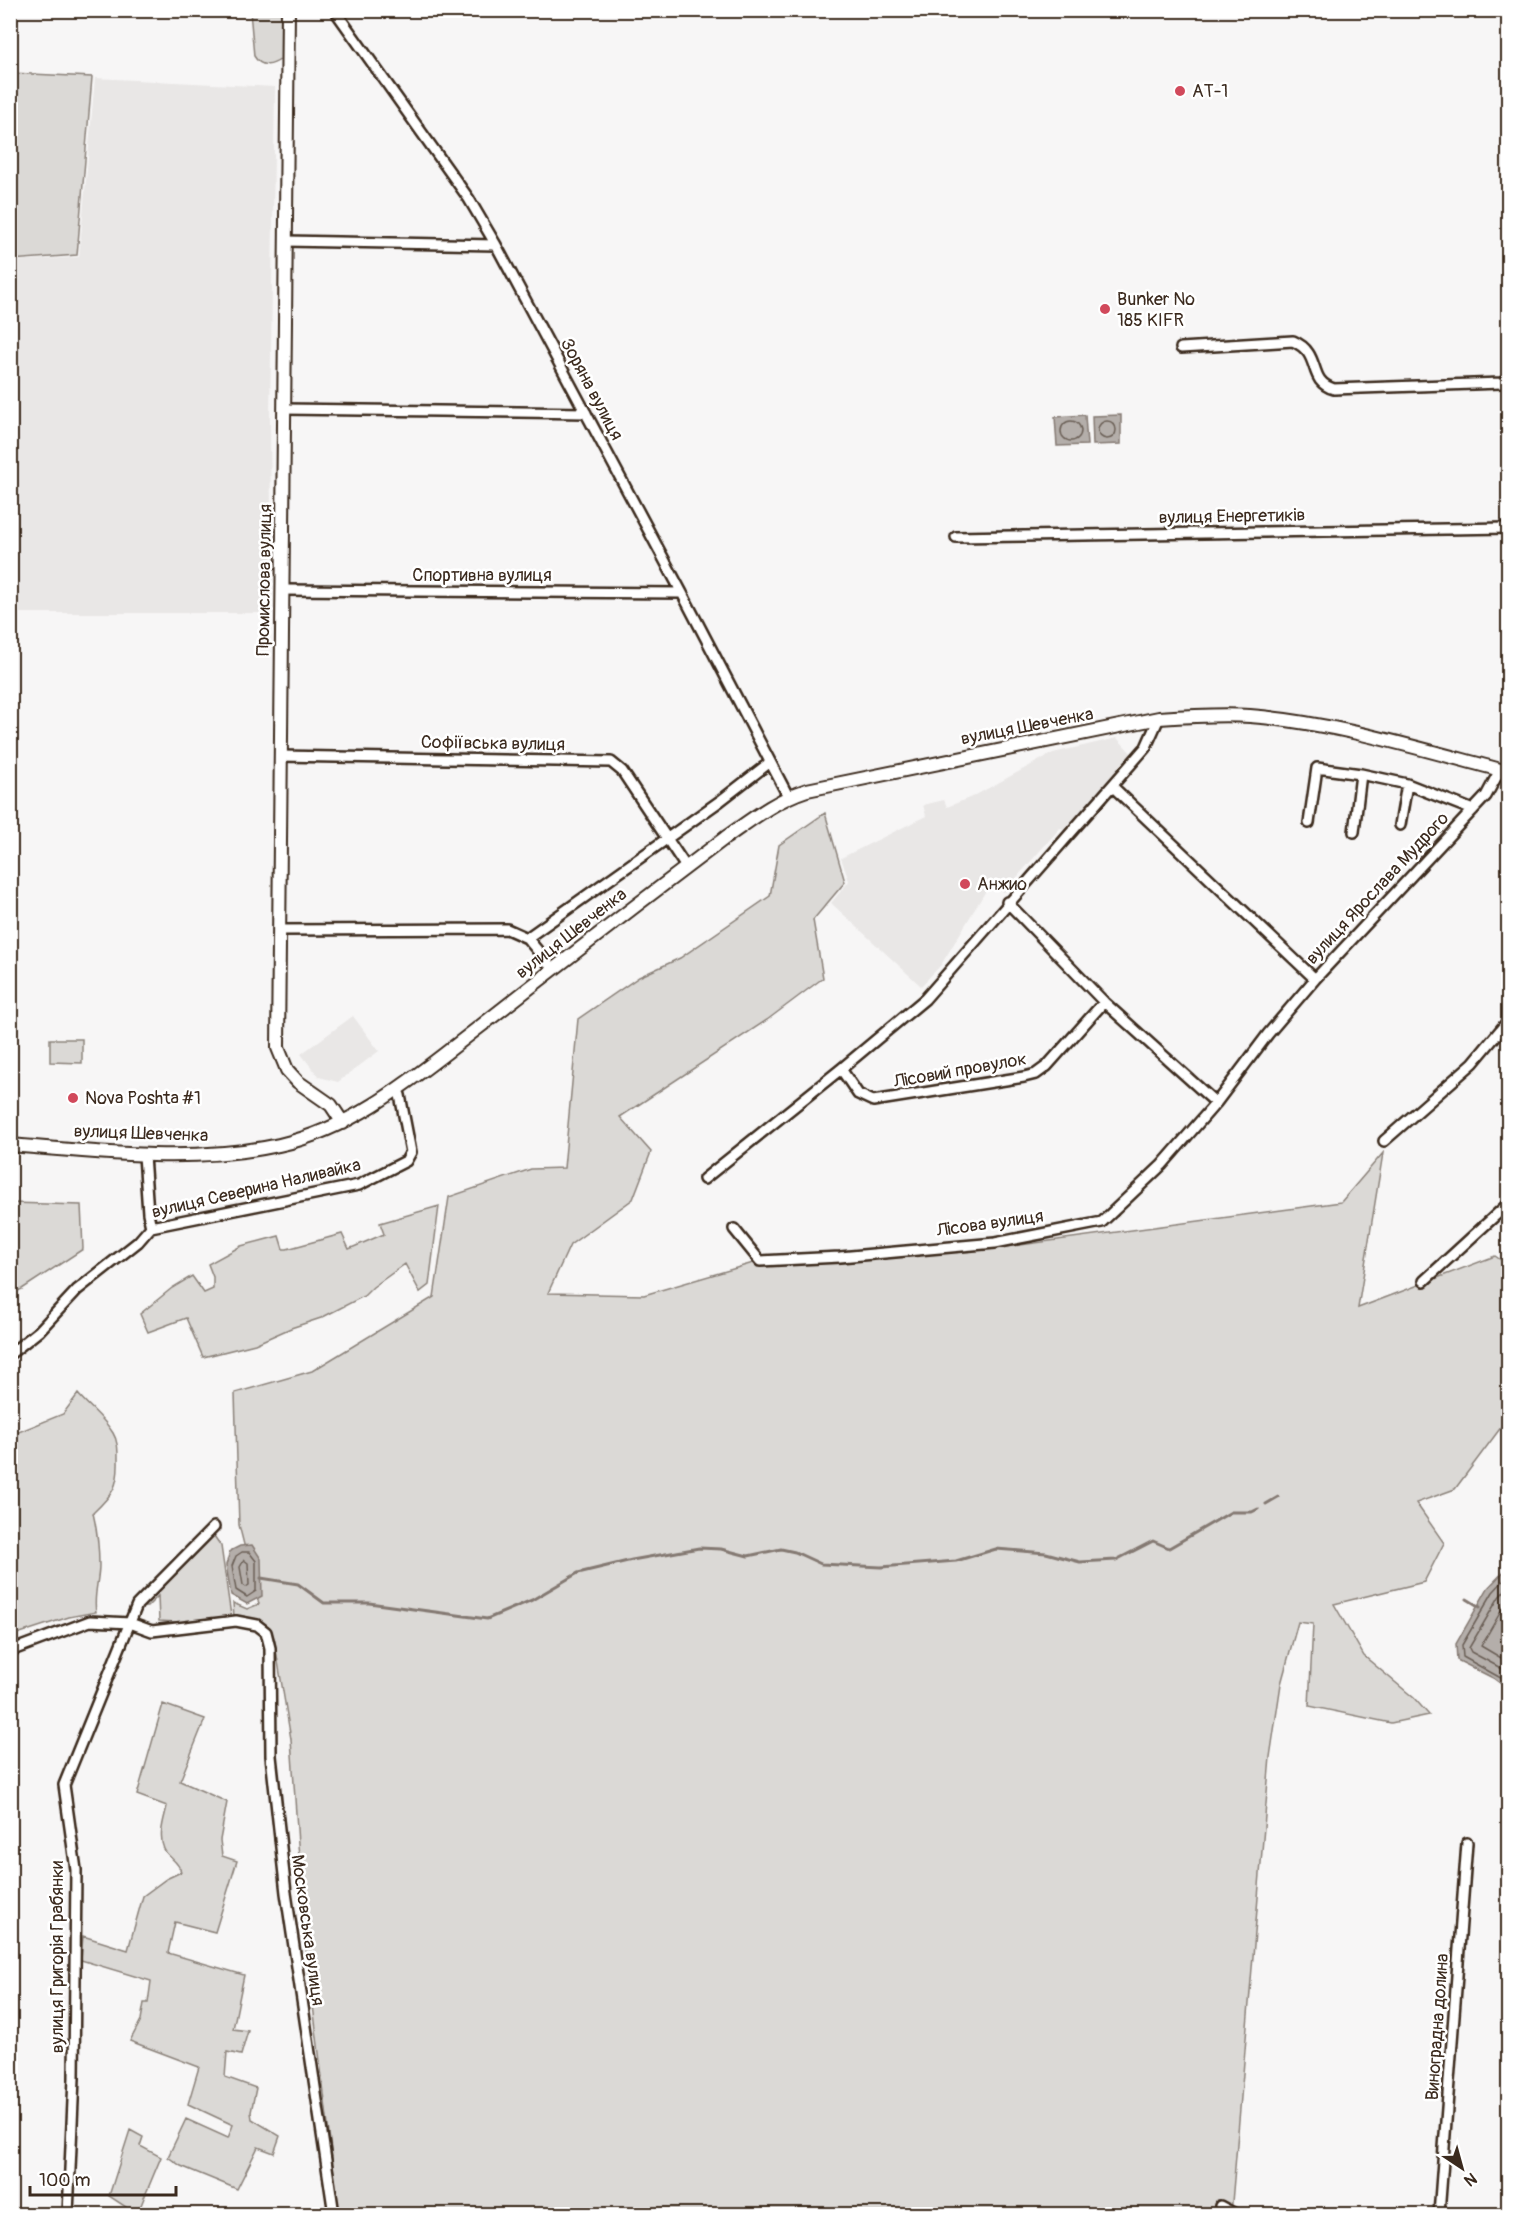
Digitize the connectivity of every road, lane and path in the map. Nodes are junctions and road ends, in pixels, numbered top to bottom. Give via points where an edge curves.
1 (288, 10) edge
2 (338, 15) dead end
3 (286, 241) junction
4 (496, 245) junction
5 (1181, 348) dead end
6 (1509, 380) edge
7 (284, 409) junction
8 (586, 413) junction
9 (1509, 528) edge
10 (956, 537) dead end
11 (282, 590) junction
12 (682, 593) junction
13 (1159, 718) junction
14 (280, 756) junction
15 (769, 762) junction
16 (1504, 771) edge
17 (1361, 774) junction
18 (1407, 784) junction
19 (1112, 786) junction
20 (788, 796) junction
21 (1473, 810) junction
22 (1309, 823) dead end
23 (1400, 825) dead end
24 (1354, 832) dead end
25 (667, 838) junction
26 (686, 867) junction
27 (1007, 902) junction
28 (279, 930) junction
29 (527, 938) junction
30 (553, 969) junction
31 (1315, 979) junction
32 (1104, 1002) junction
33 (1509, 1021) edge
34 (841, 1069) junction
35 (397, 1090) junction
36 (1216, 1103) junction
37 (343, 1123) junction
38 (1384, 1141) dead end
39 (10, 1145) edge
40 (144, 1155) junction
41 (704, 1179) dead end
42 (1509, 1204) edge
43 (151, 1227) junction
44 (734, 1229) dead end
45 (1424, 1281) dead end
46 (10, 1353) edge
47 (214, 1527) dead end
48 (130, 1623) junction
49 (10, 1652) edge
50 (1467, 1843) dead end
51 (1220, 2206) dead end
52 (68, 2214) edge
53 (334, 2214) edge
54 (1235, 2214) edge
55 (1439, 2214) edge

1 - 3 street, Промислова вулиця
2 - 4 street, Зоряна вулиця via 469,199
3 - 4 street
3 - 7 street, Промислова вулиця
4 - 8 street, Зоряна вулиця
5 - 6 street via 1293,341 1307,350 1318,379 1334,389
7 - 8 street
7 - 11 street, Промислова вулиця
8 - 12 street, Зоряна вулиця
9 - 10 street, вулиця Енергетиків
11 - 12 street, Спортивна вулиця
11 - 14 street, Промислова вулиця
12 - 15 street, Зоряна вулиця
13 - 16 street, вулиця Шевченка via 1214,714 1302,723
13 - 19 street via 1146,747
13 - 20 street, вулиця Шевченка
14 - 25 street, Софіївська вулиця via 611,762 622,771
14 - 28 street, Промислова вулиця
15 - 20 street, Зоряна вулиця
15 - 25 street
16 - 21 street, вулиця Ярослава Мудрого
17 - 18 street
17 - 22 street via 1317,768
17 - 24 street
18 - 21 street
18 - 23 street
19 - 27 street
19 - 31 street, вулиця Ярослава Мудрого
20 - 26 street, вулиця Шевченка
21 - 31 street, вулиця Ярослава Мудрого
25 - 26 street
25 - 29 street
26 - 30 street, вулиця Шевченка
27 - 32 street
27 - 34 street via 925,999
28 - 29 street via 507,929
28 - 37 street, Промислова вулиця via 281,1058 298,1082 331,1105
29 - 30 street
30 - 35 street, вулиця Шевченка
31 - 36 street, Лісова вулиця
32 - 34 street, Лісовий провулок via 1036,1074 873,1101 858,1094
32 - 36 street
33 - 38 street via 1473,1063
34 - 41 street
35 - 37 street, вулиця Шевченка
35 - 43 street, вулиця Северина Наливайка via 411,1152 406,1161 359,1185
36 - 44 street, Лісова вулиця via 1162,1165 1102,1222 995,1243 760,1261
37 - 40 street, вулиця Шевченка via 312,1136 252,1150
39 - 40 street, вулиця Шевченка
40 - 43 street
42 - 45 street
43 - 46 street, вулиця Северина Наливайка
47 - 48 street, вулиця Григорія Грабянки via 137,1605
48 - 49 street via 90,1621
48 - 52 street, вулиця Григорія Грабянки via 64,1785 76,1870
48 - 53 street, Московська вулиця via 152,1632 236,1621 257,1625 266,1632 270,1648 271,1756 285,1882
50 - 55 street, Виноградна долина
51 - 54 street

